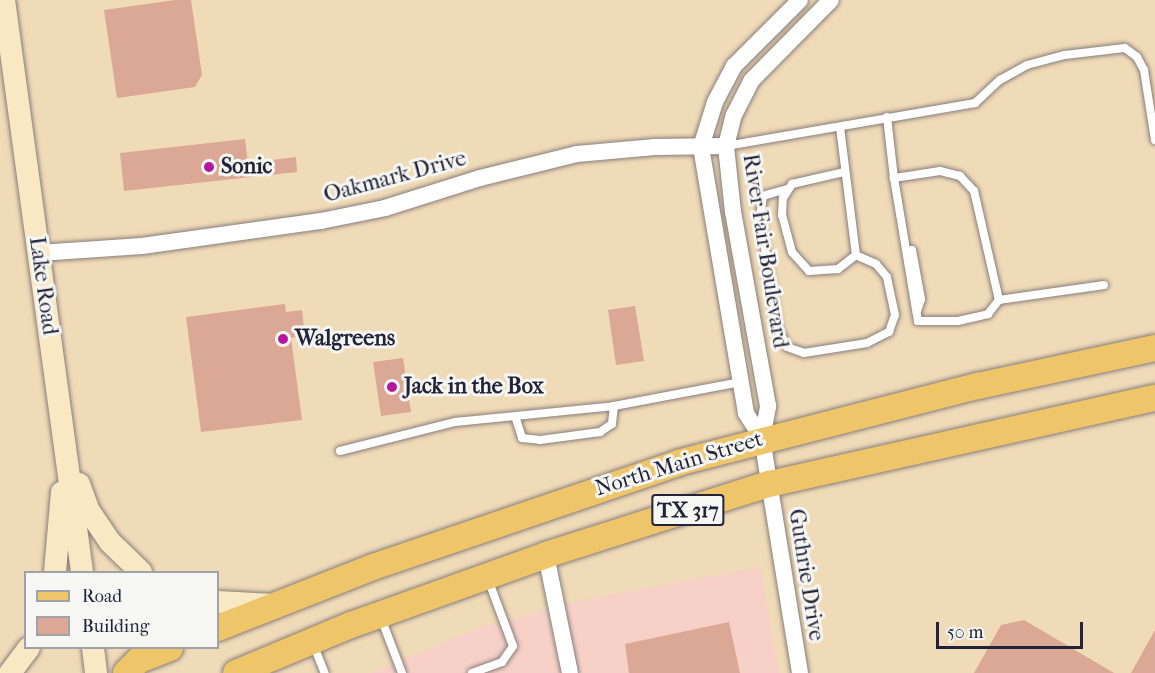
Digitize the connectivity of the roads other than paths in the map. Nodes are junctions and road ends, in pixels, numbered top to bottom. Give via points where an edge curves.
1 (4, 0) edge
2 (800, 0) edge
3 (831, 0) edge
4 (7, 66) edge
5 (1155, 69) edge
6 (1144, 70) junction
7 (887, 117) junction
8 (840, 127) junction
9 (1155, 140) edge
10 (726, 146) junction
11 (701, 147) junction
12 (844, 172) junction
13 (894, 178) junction
14 (787, 189) junction
15 (39, 253) junction
16 (856, 255) junction
17 (1104, 285) dead end
18 (999, 300) junction
19 (1155, 348) edge
20 (741, 382) junction
21 (1155, 398) edge
22 (614, 406) junction
23 (516, 419) junction
24 (762, 438) junction
25 (66, 449) junction
26 (340, 451) dead end
27 (769, 483) junction
28 (546, 555) junction
29 (55, 571) edge
30 (82, 571) edge
31 (139, 571) edge
32 (487, 576) junction
33 (219, 602) edge
34 (274, 605) junction
35 (379, 615) junction
36 (219, 628) edge
37 (312, 641) junction
38 (28, 649) edge
39 (93, 649) edge
40 (167, 649) edge
41 (10, 673) edge
42 (96, 673) edge
43 (126, 673) edge
44 (236, 673) edge
45 (325, 673) edge
46 (402, 673) edge
47 (472, 673) edge
48 (570, 673) edge
49 (800, 673) edge

1 - 4 main road, Lake Road
2 - 11 street, River Fair Boulevard via 734,66 715,102
3 - 10 street, River Fair Boulevard via 752,80 734,115
4 - 15 main road, Lake Road
5 - 6 lane
6 - 7 lane via 1137,57 1125,48 1065,55 1027,65 1000,80 975,103
6 - 9 lane
7 - 8 lane
7 - 13 lane
8 - 10 lane
8 - 12 lane
10 - 11 street, Oakmark Drive
10 - 24 street, River Fair Boulevard via 733,212 768,406
11 - 15 street, Oakmark Drive via 577,153 385,208 321,221 142,246
11 - 20 street, River Fair Boulevard
12 - 14 lane via 805,179
12 - 16 lane
13 - 18 lane via 940,171 968,182 978,198
13 - 18 lane via 918,321 958,321 988,314
14 - 16 lane via 782,214 792,252 802,268 820,273 838,269
14 - 16 lane via 764,196 760,218 778,329 787,347 804,353 867,343 889,332 895,315 887,277 876,264
15 - 25 main road, Lake Road
17 - 18 lane
19 - 24 main road, North Main Street / TX 317
20 - 22 lane
20 - 24 street, River Fair Boulevard via 746,413
21 - 27 main road, North Main Street / TX 317
22 - 23 lane
22 - 23 lane via 612,424 600,432 540,440 522,438
23 - 26 lane via 455,422
24 - 27 street, River Fair Boulevard
24 - 34 main road, North Main Street / TX 317 via 540,507
25 - 29 main road
25 - 30 main road, Lake Road
25 - 31 main road via 89,511 110,542
27 - 28 main road, North Main Street / TX 317
27 - 49 street, Guthrie Drive
28 - 32 main road, North Main Street / TX 317
28 - 48 street
32 - 35 main road, North Main Street / TX 317
32 - 47 lane via 513,646 502,662
33 - 34 main road
34 - 36 main road, North Main Street / TX 317
35 - 37 main road, North Main Street / TX 317
35 - 46 lane
37 - 44 main road, North Main Street / TX 317
37 - 45 lane
38 - 41 main road
39 - 42 main road
40 - 43 main road via 139,660

